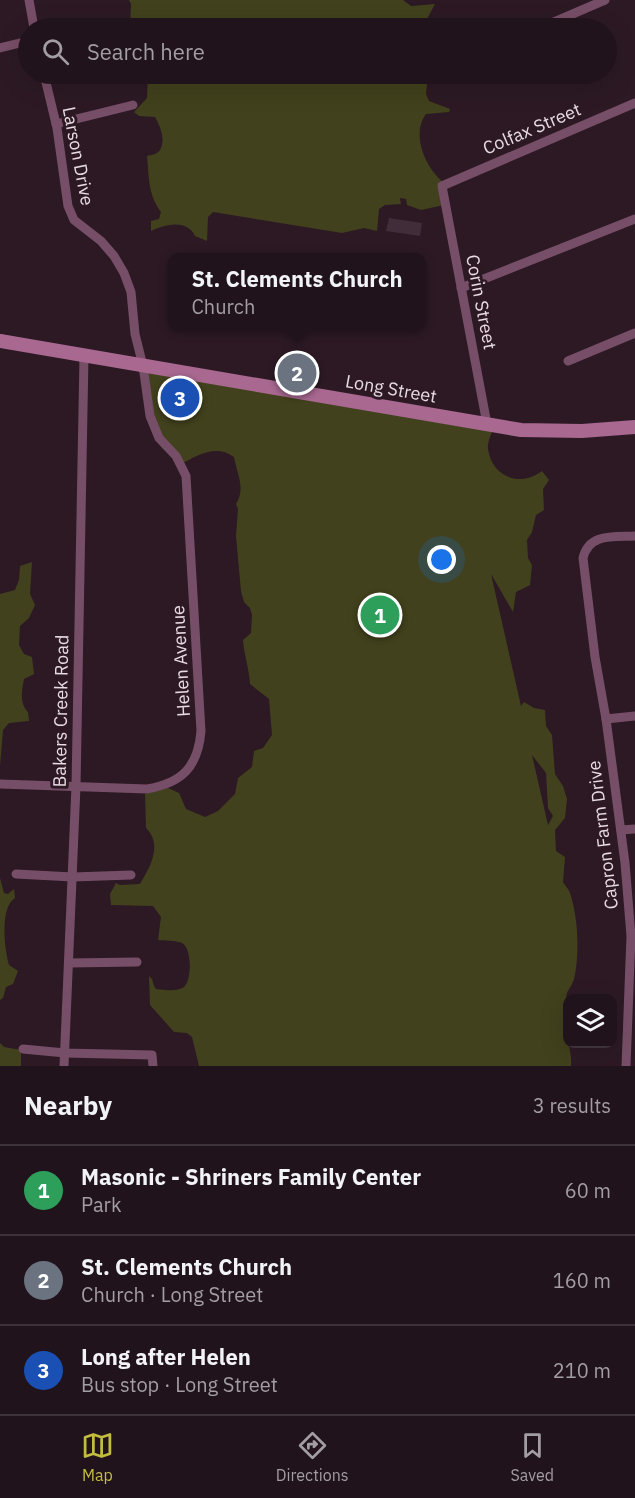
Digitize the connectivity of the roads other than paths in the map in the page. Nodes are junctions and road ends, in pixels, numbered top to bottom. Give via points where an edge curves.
1 (29, 0) edge
2 (605, 0) edge
3 (32, 18) edge
4 (563, 18) edge
5 (18, 44) edge
6 (0, 48) edge
7 (46, 84) edge
8 (635, 102) edge
9 (132, 105) dead end
10 (56, 124) junction
11 (442, 186) joint
12 (635, 219) edge
13 (461, 288) junction
14 (635, 333) edge
15 (0, 341) edge
16 (84, 356) junction
17 (568, 361) dead end
18 (143, 366) junction
19 (487, 424) junction
20 (635, 427) edge
21 (635, 536) edge
22 (635, 716) edge
23 (606, 718) junction
24 (0, 784) edge
25 (76, 786) junction
26 (635, 829) edge
27 (621, 830) junction
28 (16, 874) dead end
29 (131, 875) dead end
30 (73, 877) junction
31 (69, 963) junction
32 (138, 963) dead end
33 (632, 1011) edge
34 (23, 1049) dead end
35 (65, 1053) junction
36 (64, 1066) edge
37 (153, 1066) edge
38 (626, 1066) edge

1 - 3 street
2 - 4 street
5 - 6 street
7 - 10 street, Larson Drive
8 - 11 street, Colfax Street
9 - 10 street
10 - 18 street, Larson Drive via 68,206 74,220 101,241 124,273 131,292
11 - 13 street, Corin Street
12 - 13 street
13 - 19 street, Corin Street
14 - 17 street
15 - 16 street, Long Street
16 - 18 street, Long Street
16 - 25 street, Bakers Creek Road
18 - 19 street, Long Street
18 - 25 street, Helen Avenue via 150,416 159,438 176,456 186,476 200,745 188,769 164,786
19 - 20 street, Long Street via 521,430
21 - 23 street, Capron Farm Drive via 594,541 585,548 583,558
22 - 23 street
23 - 27 street, Capron Farm Drive
24 - 25 street, Helen Avenue
25 - 30 street, Bakers Creek Road
26 - 27 street
27 - 33 street, Capron Farm Drive via 631,936
28 - 30 street
29 - 30 street
30 - 31 street, Bakers Creek Road
31 - 32 street
31 - 35 street, Bakers Creek Road
33 - 38 street, Capron Farm Drive
34 - 35 street
35 - 36 street, Bakers Creek Road
35 - 37 street via 152,1055

